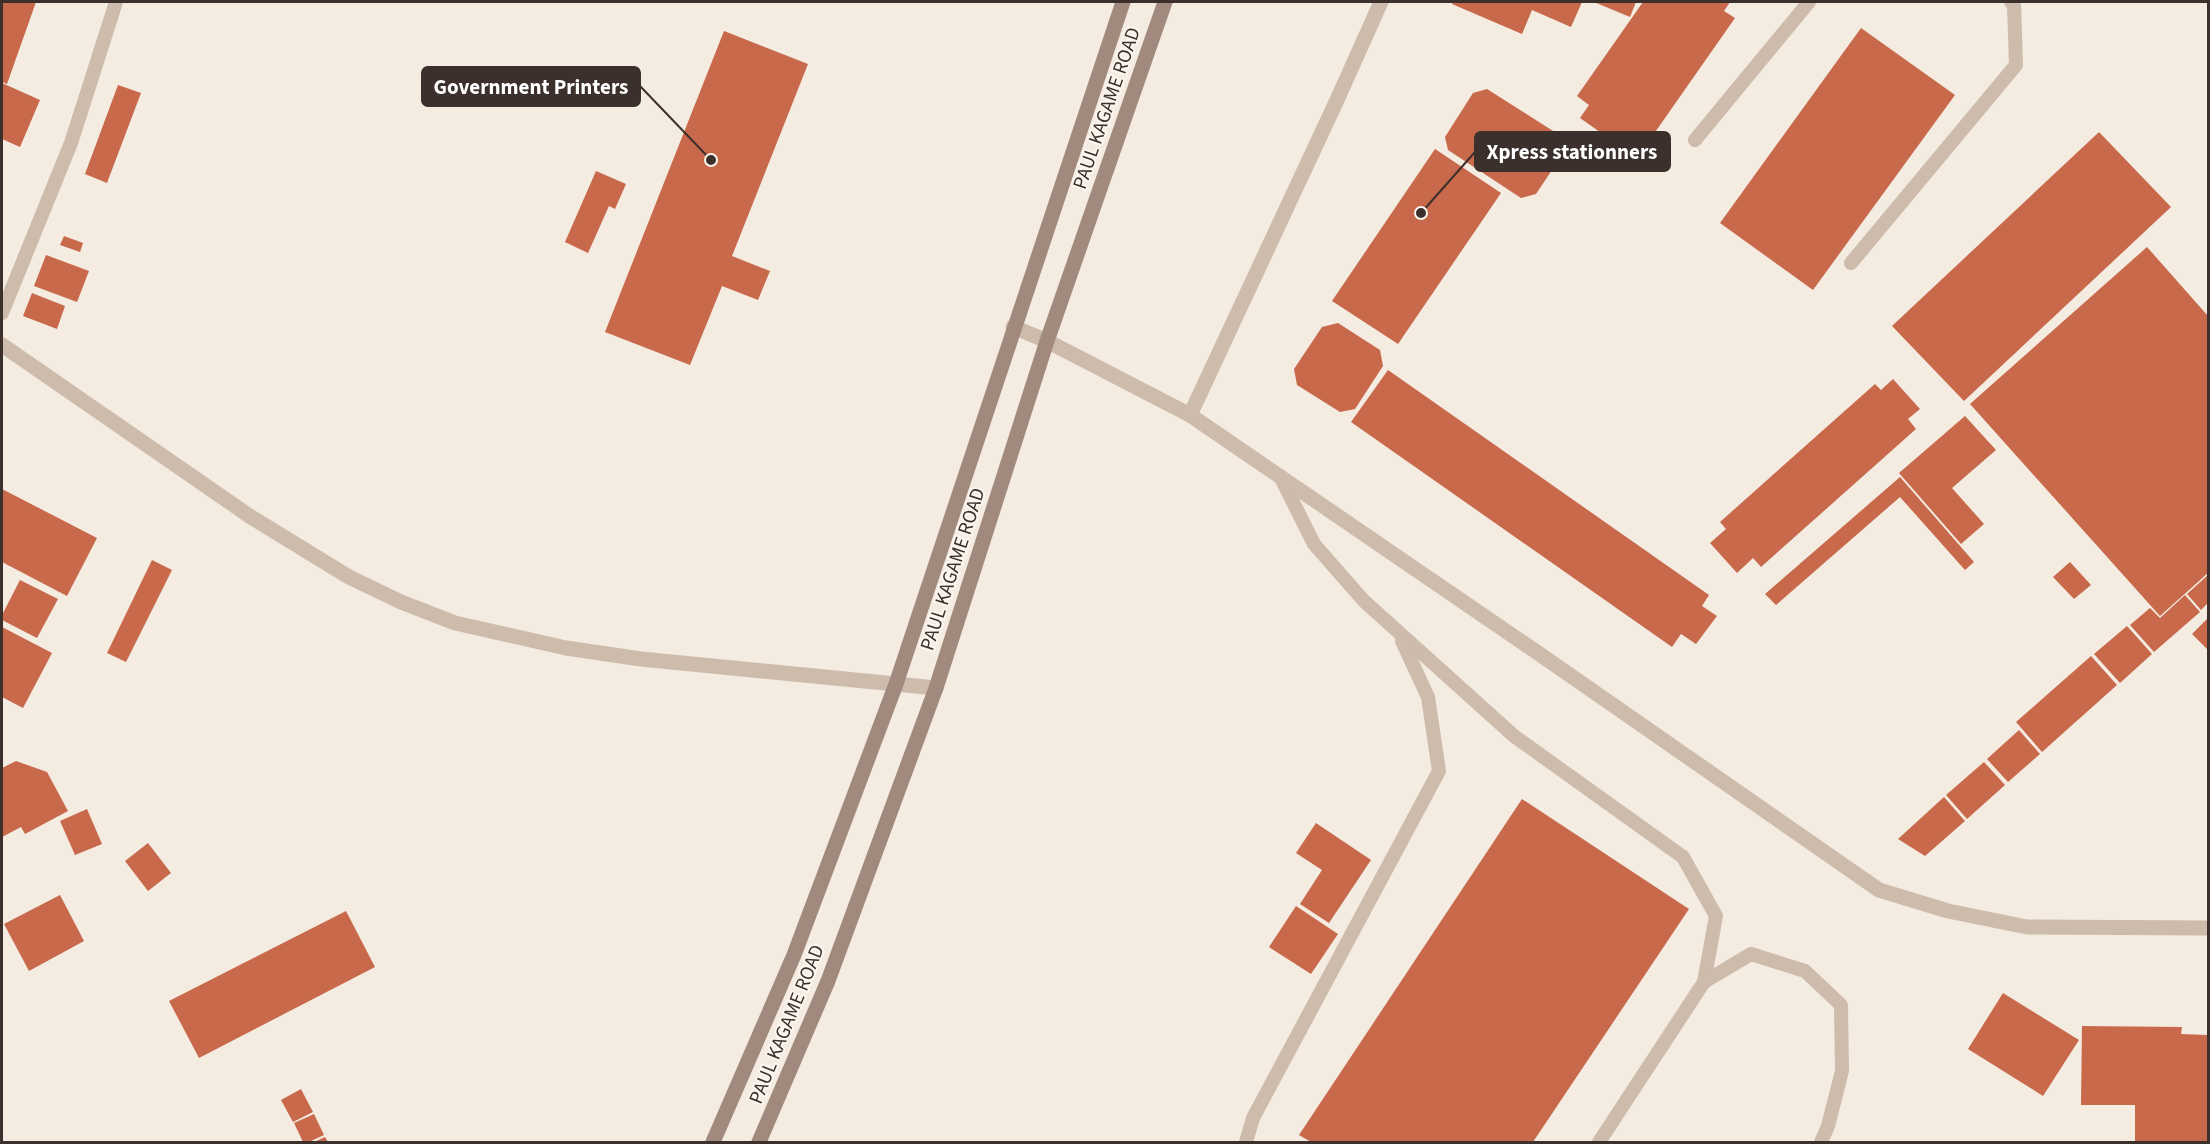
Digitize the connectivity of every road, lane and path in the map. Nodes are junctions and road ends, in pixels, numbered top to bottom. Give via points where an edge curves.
1 (116, 2) edge
2 (1123, 2) edge
3 (1165, 2) edge
4 (1381, 2) edge
5 (1809, 2) edge
6 (2011, 2) edge
7 (1695, 140) dead end
8 (1851, 263) dead end
9 (2, 313) edge
10 (1013, 327) junction
11 (1047, 340) junction
12 (2, 345) edge
13 (1190, 415) junction
14 (1280, 476) junction
15 (1399, 634) junction
16 (896, 684) junction
17 (936, 688) junction
18 (2208, 928) edge
19 (1704, 982) junction
20 (713, 1143) edge
21 (759, 1143) edge
22 (1246, 1143) edge
23 (1599, 1143) edge
24 (1821, 1143) edge

1 - 9 lane via 71,143
2 - 10 main road
3 - 11 main road, PAUL KAGAME ROAD
4 - 13 street
5 - 7 lane
6 - 8 lane via 2016,64
10 - 11 street
10 - 16 main road
11 - 13 street
11 - 17 main road, PAUL KAGAME ROAD
12 - 16 street via 250,516 329,565 401,602 455,623 566,648 641,659
13 - 14 street
14 - 15 lane via 1314,544
14 - 18 street via 1879,890 1948,911 2028,927
15 - 19 lane via 1514,736 1683,857 1716,916
15 - 22 lane via 1428,697 1439,771 1253,1118
16 - 17 street
16 - 20 main road via 794,955
17 - 21 main road, PAUL KAGAME ROAD via 828,981
19 - 23 lane
19 - 24 lane via 1751,954 1805,971 1841,1005 1842,1071

